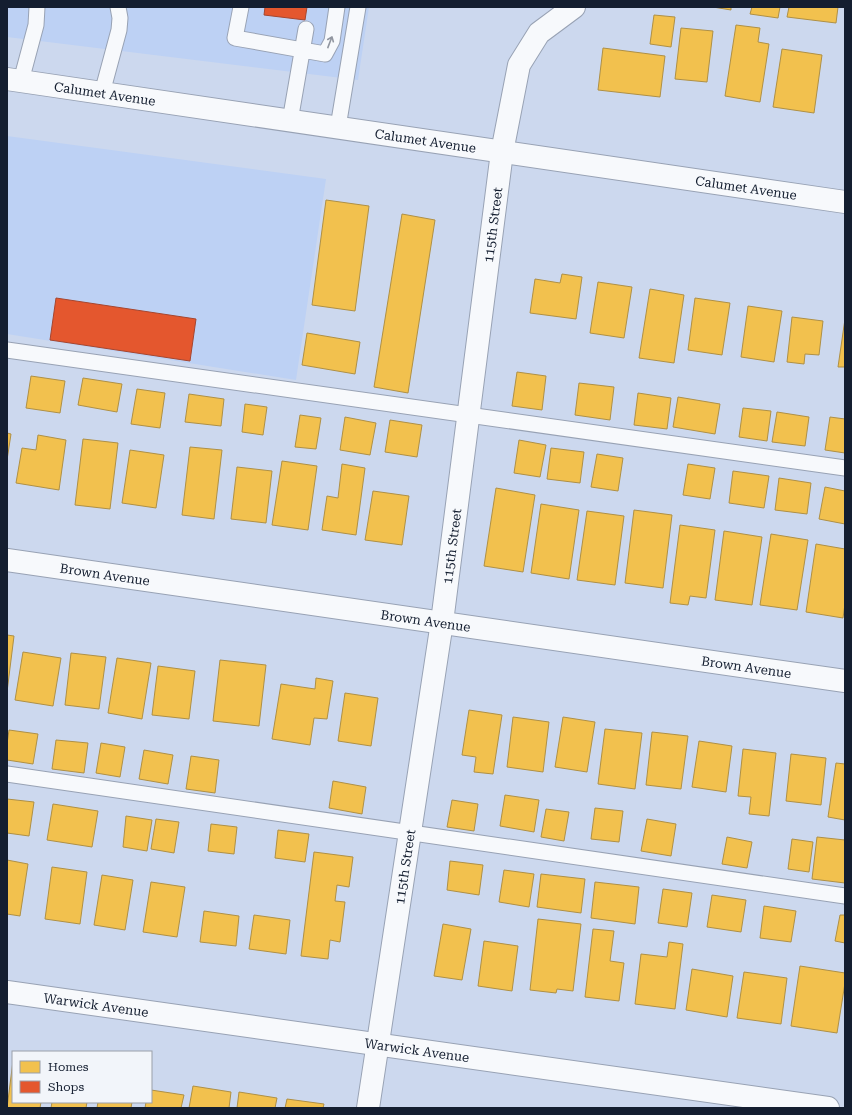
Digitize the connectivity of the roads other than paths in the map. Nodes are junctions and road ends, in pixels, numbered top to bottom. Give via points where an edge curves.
1 (37, 7) edge
2 (118, 7) edge
3 (241, 7) edge
4 (337, 7) edge
5 (358, 7) edge
6 (574, 7) edge
7 (306, 30) dead end
8 (303, 51) junction
9 (14, 80) edge
10 (102, 93) junction
11 (290, 121) junction
12 (338, 127) junction
13 (502, 152) junction
14 (845, 202) edge
15 (7, 350) edge
16 (468, 414) junction
17 (845, 468) edge
18 (7, 560) edge
19 (442, 622) junction
20 (845, 681) edge
21 (7, 774) edge
22 (410, 832) junction
23 (845, 896) edge
24 (7, 992) edge
25 (378, 1045) junction
26 (368, 1108) edge
27 (828, 1108) edge

1 - 9 lane via 36,25
2 - 10 lane via 119,30
3 - 8 lane via 235,38
8 -> 4 lane via 324,54 332,41
5 - 12 lane
6 - 13 street, 115th Street via 539,34 519,65
7 - 8 lane
8 - 11 lane
9 - 10 street, Calumet Avenue
10 - 11 street, Calumet Avenue
11 - 12 street, Calumet Avenue
12 - 13 street, Calumet Avenue
13 - 14 street, Calumet Avenue
13 - 16 street, 115th Street
15 - 16 lane
16 - 17 lane
16 - 19 street, 115th Street
18 - 19 street, Brown Avenue
19 - 20 street, Brown Avenue
19 - 22 street, 115th Street
21 - 22 lane
22 - 23 lane
22 - 25 street, 115th Street
24 - 25 street, Warwick Avenue
25 - 26 street, 115th Street
25 - 27 street, Warwick Avenue

